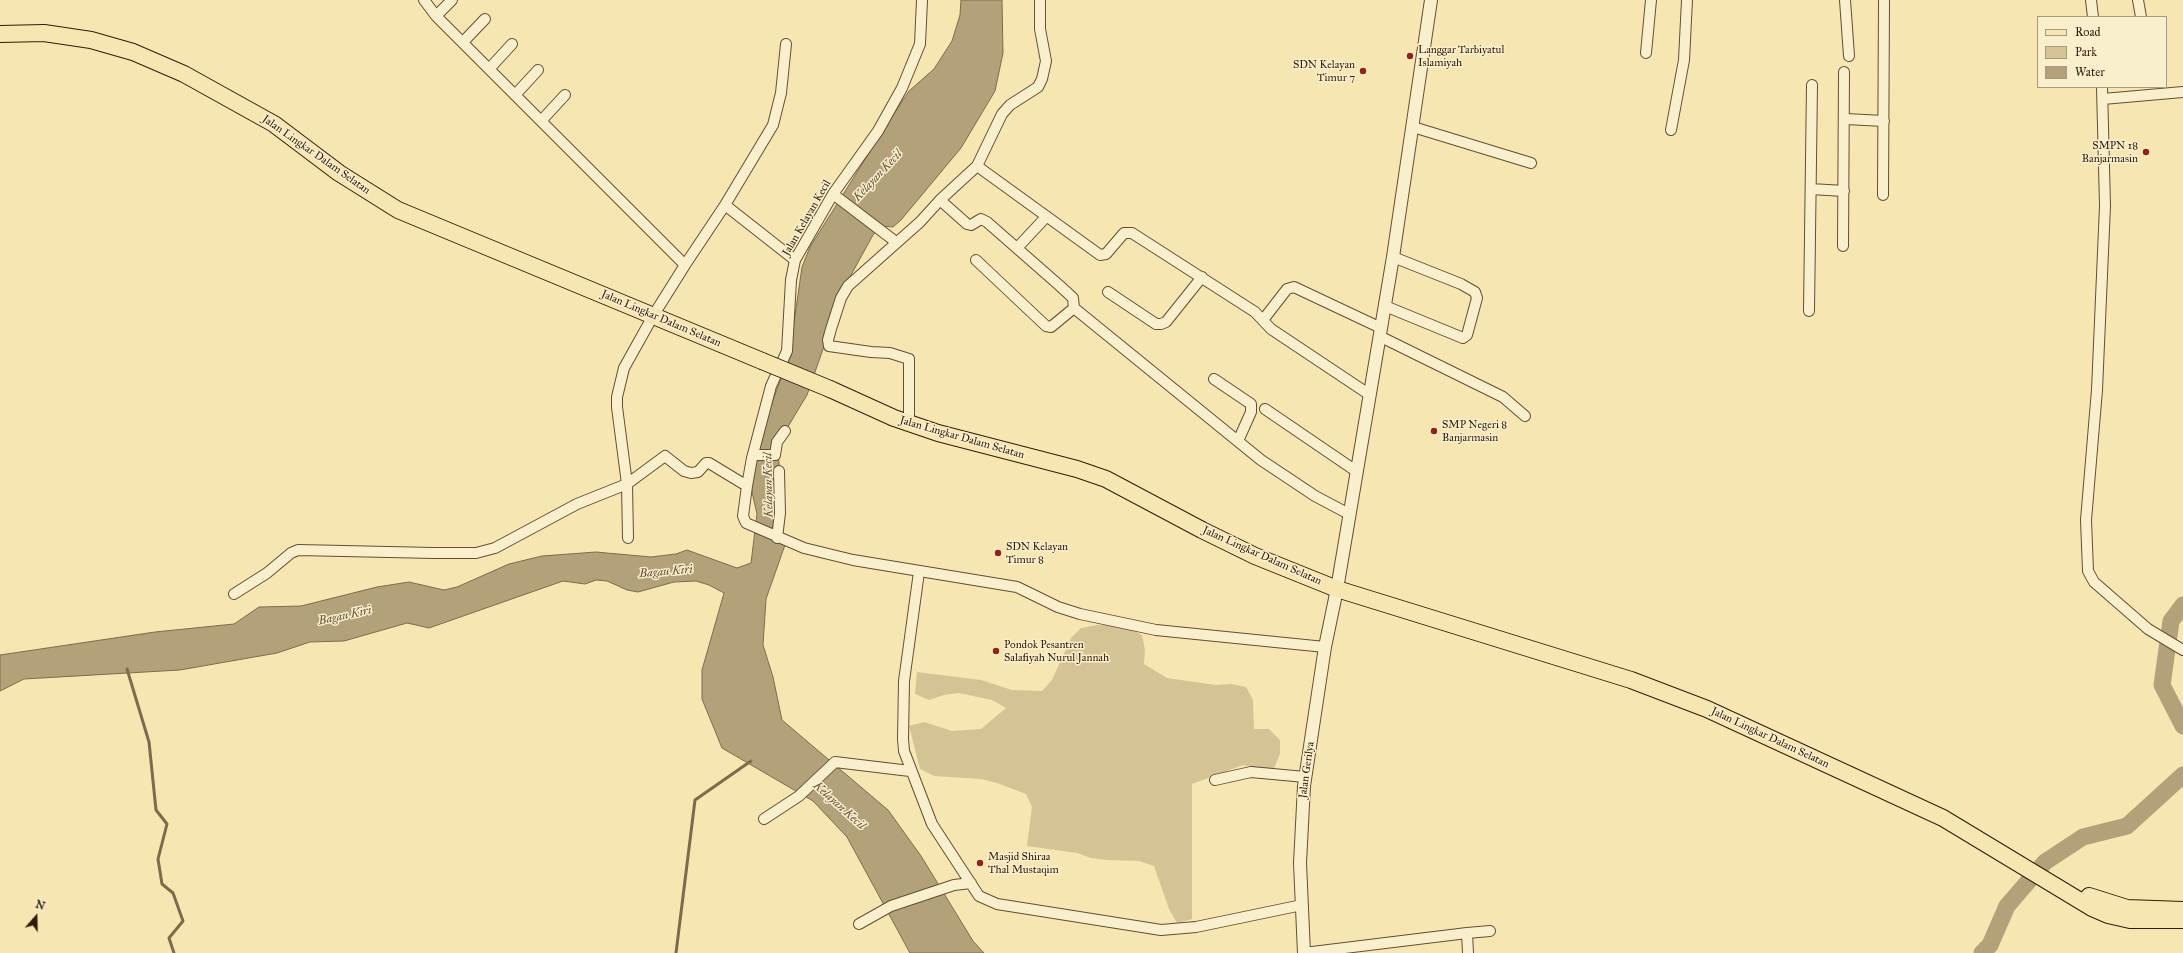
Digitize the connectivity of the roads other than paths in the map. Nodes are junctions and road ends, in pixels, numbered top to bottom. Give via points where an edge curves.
1 (424, 0) edge
2 (452, 0) edge
3 (922, 0) edge
4 (1040, 0) edge
5 (1431, 0) edge
6 (1651, 0) edge
7 (1687, 0) edge
8 (1845, 0) edge
9 (1884, 0) edge
10 (2092, 0) edge
11 (2138, 0) edge
12 (436, 16) junction
13 (2093, 16) edge
14 (2141, 16) edge
15 (486, 19) dead end
16 (0, 34) edge
17 (463, 42) junction
18 (512, 44) dead end
19 (786, 44) dead end
20 (1646, 53) dead end
21 (1848, 56) dead end
22 (489, 69) junction
23 (538, 70) dead end
24 (1844, 72) dead end
25 (1812, 85) dead end
26 (2102, 88) edge
27 (2183, 92) edge
28 (515, 95) junction
29 (565, 95) dead end
30 (2103, 100) junction
31 (1846, 119) junction
32 (541, 121) junction
33 (1884, 121) junction
34 (1413, 127) junction
35 (1671, 130) dead end
36 (1531, 163) dead end
37 (977, 166) junction
38 (1810, 189) junction
39 (1844, 191) junction
40 (835, 195) junction
41 (1884, 195) dead end
42 (940, 200) junction
43 (725, 205) junction
44 (1046, 216) junction
45 (896, 242) junction
46 (1843, 246) dead end
47 (1017, 248) junction
48 (1393, 257) junction
49 (795, 260) junction
50 (976, 260) dead end
51 (685, 264) junction
52 (1202, 277) junction
53 (1108, 292) dead end
54 (1385, 306) junction
55 (1074, 308) junction
56 (1809, 311) dead end
57 (653, 316) junction
58 (1263, 320) junction
59 (1380, 332) junction
60 (1214, 379) dead end
61 (1370, 395) junction
62 (1265, 409) dead end
63 (1525, 416) dead end
64 (908, 423) junction
65 (785, 430) dead end
66 (1238, 441) junction
67 (753, 456) junction
68 (779, 471) dead end
69 (1356, 471) junction
70 (627, 484) junction
71 (747, 486) junction
72 (1349, 514) junction
73 (777, 537) junction
74 (628, 538) dead end
75 (918, 572) junction
76 (1337, 589) junction
77 (234, 594) dead end
78 (1325, 647) junction
79 (2183, 650) edge
80 (910, 771) junction
81 (1305, 777) junction
82 (1215, 780) dead end
83 (764, 819) dead end
84 (2048, 878) junction
85 (971, 883) junction
86 (1302, 905) junction
87 (2183, 910) edge
88 (2183, 920) edge
89 (859, 924) dead end
90 (1490, 930) dead end
91 (1467, 933) junction
92 (1304, 953) edge
93 (1468, 953) edge

1 - 12 street
2 - 12 street
3 - 40 street, Jalan Kelayan Kecil via 920,44 902,88 878,131
4 - 37 street via 1040,29 1046,61 1042,79 1038,86 1010,105 1002,114
5 - 34 street, Jalan Gerilya
6 - 20 street
7 - 35 street via 1684,60
8 - 21 street
9 - 33 street
10 - 13 street
11 - 14 street
12 - 17 street
15 - 17 street
16 - 57 main road, Jalan Lingkar Dalam Selatan via 44,33 91,40 133,52 177,70 274,124 339,173 398,210
17 - 22 street
18 - 22 street
19 - 43 street via 781,93 773,125
22 - 28 street
23 - 28 street
24 - 31 street
25 - 38 street
26 - 30 street
27 - 30 street
28 - 32 street
29 - 32 street
30 - 79 street via 2105,206 2097,390 2086,520 2088,571 2094,582 2148,629
31 - 33 street
31 - 39 street
32 - 51 street
33 - 41 street
34 - 36 street
34 - 48 street, Jalan Gerilya
37 - 42 street
37 - 44 street
38 - 39 street
38 - 56 street
39 - 46 street
40 - 45 street
40 - 49 street, Jalan Kelayan Kecil
42 - 45 street via 920,222
42 - 47 street via 967,224 971,225 981,219 987,222
43 - 49 street
43 - 51 street
44 - 47 street
44 - 52 street via 1100,255 1106,254 1127,232
45 - 64 street via 845,290 828,343 829,346 890,353 908,358 911,362
47 - 55 street via 1073,298
48 - 54 street, Jalan Gerilya
48 - 54 street via 1462,284 1475,292 1477,298 1467,335 1463,338
49 - 67 street, Jalan Kelayan Kecil via 791,280 787,351 770,386
50 - 55 street via 1046,326 1051,327
51 - 57 street
52 - 53 street via 1166,322 1161,324 1156,324
52 - 58 street
54 - 59 street, Jalan Gerilya
55 - 66 street
57 - 64 main road, Jalan Lingkar Dalam Selatan, bridge
57 - 70 street via 624,368 617,397
58 - 59 street via 1289,287 1300,290
58 - 61 street via 1271,329
59 - 61 street, Jalan Gerilya
59 - 63 street via 1503,397
60 - 66 street via 1251,404 1251,412
61 - 69 street, Jalan Gerilya
62 - 69 street
64 - 76 main road, Jalan Lingkar Dalam Selatan via 1106,479 1255,556
65 - 67 street via 777,442 774,455
66 - 72 street via 1261,460 1315,496
67 - 71 street, Jalan Kelayan Kecil
68 - 73 street via 780,513
69 - 72 street, Jalan Gerilya
70 - 71 street via 665,456 684,471 691,473 698,472 709,463
70 - 74 street
70 - 77 street via 554,515 495,548 476,553 294,551 267,573
71 - 73 street, Jalan Kelayan Kecil via 744,519 746,523
72 - 76 street, Jalan Gerilya
73 - 75 street via 831,555
75 - 78 street via 1017,587 1058,607 1080,614 1156,630
75 - 80 street via 904,681 903,739
76 - 78 street, Jalan Gerilya
76 - 84 main road, Jalan Lingkar Dalam Selatan via 1631,680 1707,709 1943,818 2026,863
78 - 81 street, Jalan Gerilya
80 - 83 street via 832,763 799,796
80 - 85 street via 932,824
81 - 82 street via 1252,772
81 - 86 street, Jalan Gerilya via 1300,834
84 - 87 main road, Jalan Lingkar Dalam Selatan via 2096,900 2126,908
84 - 88 main road, Jalan Lingkar Dalam Selatan via 2092,908 2108,915 2130,920
85 - 86 street via 979,896 997,904 1161,930 1196,927
85 - 89 street via 939,889 890,906
86 - 92 street, Jalan Gerilya
90 - 91 street
91 - 92 street
91 - 93 street

